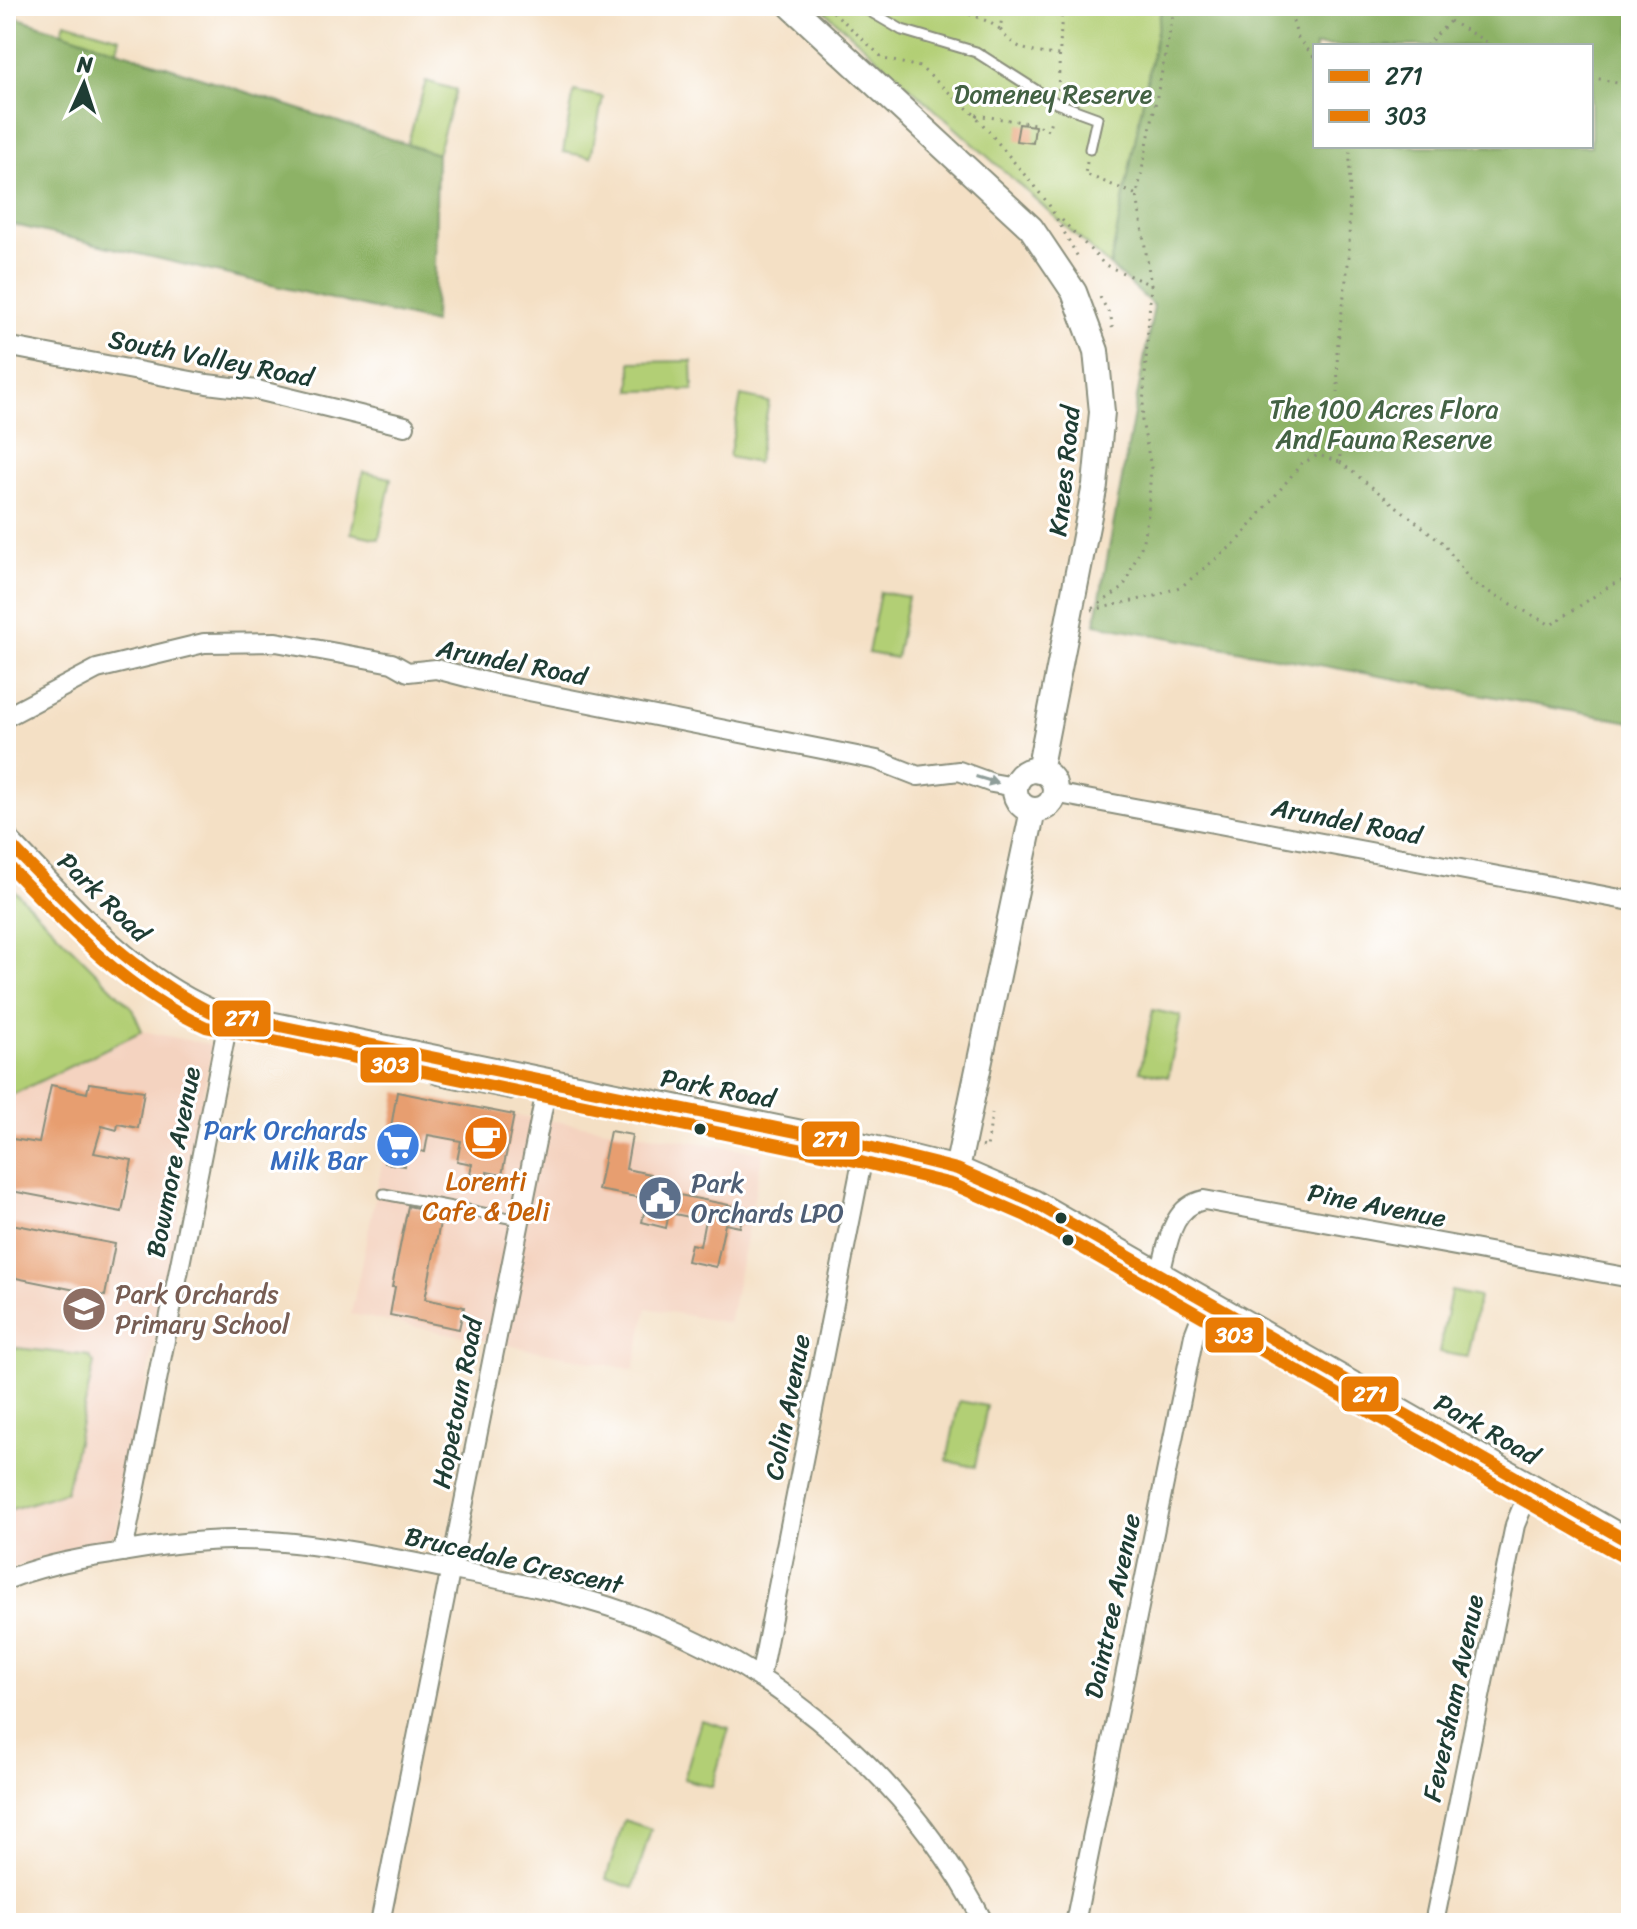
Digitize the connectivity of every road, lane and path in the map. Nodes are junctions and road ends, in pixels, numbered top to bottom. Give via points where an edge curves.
1 (791, 6) edge
2 (827, 6) edge
3 (861, 6) edge
4 (922, 6) edge
5 (1004, 6) edge
6 (1175, 6) edge
7 (1288, 6) edge
8 (1454, 6) edge
9 (1450, 21) junction
10 (1000, 29) junction
11 (1428, 44) edge
12 (1490, 44) edge
13 (1059, 55) dead end
14 (1313, 56) edge
15 (1593, 77) edge
16 (1631, 78) edge
17 (1350, 148) edge
18 (1090, 149) joint
19 (1137, 195) junction
20 (1062, 220) dead end
21 (1083, 266) dead end
22 (1151, 285) junction
23 (1097, 292) dead end
24 (1113, 333) dead end
25 (6, 346) edge
26 (405, 426) dead end
27 (1340, 462) junction
28 (1631, 577) edge
29 (1092, 595) dead end
30 (1089, 610) junction
31 (6, 717) edge
32 (1039, 771) junction
33 (1015, 787) junction
34 (1054, 793) junction
35 (1033, 810) junction
36 (6, 840) edge
37 (1631, 901) edge
38 (229, 1017) junction
39 (539, 1079) junction
40 (993, 1102) dead end
41 (963, 1142) junction
42 (865, 1146) junction
43 (957, 1169) junction
44 (384, 1194) dead end
45 (520, 1220) junction
46 (1160, 1274) junction
47 (1631, 1278) edge
48 (1207, 1301) junction
49 (1531, 1486) junction
50 (1631, 1543) edge
51 (123, 1552) junction
52 (451, 1570) junction
53 (6, 1580) edge
54 (760, 1678) junction
55 (380, 1923) edge
56 (984, 1923) edge
57 (1075, 1923) edge
58 (1434, 1923) edge

1 - 32 street, Knees Road via 1031,228 1074,292 1096,351 1102,412 1095,485
2 - 21 path via 884,59 920,67 975,115 1048,203
3 - 18 lane via 902,30 976,52 1056,103 1097,118
4 - 10 path via 961,11
5 - 10 path
6 - 19 path
7 - 14 path via 1298,38
8 - 9 path
9 - 11 path
9 - 12 path
10 - 13 path via 1020,49
15 - 16 path via 1617,83
17 - 27 path via 1349,256 1337,350
18 - 19 path via 1085,174
19 - 22 path
20 - 22 path via 1105,265
22 - 30 path via 1142,421 1151,467 1148,514 1142,545 1123,588
23 - 24 path
25 - 26 street, South Valley Road via 257,390
27 - 28 path via 1443,543 1472,583 1551,625
27 - 30 path via 1318,455 1301,464 1238,541 1182,586
29 - 30 path
31 -> 33 street, Arundel Road via 97,669 204,643 276,642 392,663 408,672 436,669 877,760 918,776 959,771
32 - 33 street via 1027,772
32 - 34 street via 1050,777
33 - 35 street via 1018,800
34 - 35 street via 1049,804
34 - 37 street, Arundel Road
35 - 41 street
36 - 38 street, Park Road via 143,974 178,997
38 - 39 street, Park Road
38 - 51 street, Bowmore Avenue
39 - 42 street, Park Road
39 - 45 street, Hopetoun Road
40 - 41 path via 987,1148
41 - 43 street
42 - 43 street, Park Road
42 - 54 street, Colin Avenue
43 - 46 street, Park Road via 1033,1202
44 - 45 lane
45 - 52 street, Hopetoun Road
46 - 47 street, Pine Avenue via 1178,1217 1188,1205 1204,1200
46 - 48 street, Park Road
48 - 49 street, Park Road
48 - 57 street, Daintree Avenue via 1194,1335
49 - 50 street, Park Road
49 - 58 street, Feversham Avenue via 1515,1525
51 - 52 street, Brucedale Crescent via 210,1541 285,1543
51 - 53 street, Brucedale Crescent
52 - 54 street, Brucedale Crescent via 629,1613 677,1632
52 - 55 street, Hopetoun Road
54 - 56 street, Brucedale Crescent via 848,1745 890,1787 932,1837

